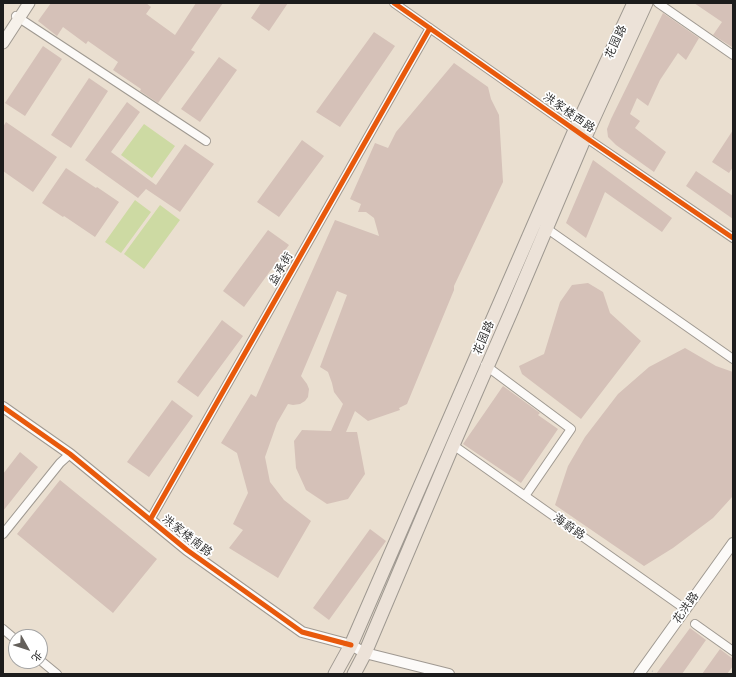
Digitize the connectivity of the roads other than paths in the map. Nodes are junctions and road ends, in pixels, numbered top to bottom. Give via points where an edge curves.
1 (24, 3) edge
2 (29, 3) edge
3 (394, 3) edge
4 (634, 3) edge
5 (646, 3) edge
6 (658, 3) edge
7 (18, 17) junction
8 (430, 28) junction
9 (3, 35) edge
10 (3, 43) edge
11 (733, 55) edge
12 (580, 134) junction
13 (206, 141) dead end
14 (546, 228) junction
15 (733, 238) edge
16 (476, 358) junction
17 (733, 359) edge
18 (487, 366) junction
19 (3, 406) edge
20 (453, 445) junction
21 (70, 454) junction
22 (524, 496) junction
23 (150, 520) junction
24 (3, 534) edge
25 (733, 543) edge
26 (685, 609) junction
27 (695, 624) dead end
28 (351, 645) junction
29 (733, 651) edge
30 (366, 652) junction
31 (48, 667) edge
32 (57, 674) edge
33 (335, 674) edge
34 (354, 674) edge
35 (449, 674) edge
36 (639, 674) edge

1 - 7 main road
2 - 7 main road
3 - 8 street, 洪家楼西路
4 - 12 main road, 花园路
5 - 12 main road, 花园路
6 - 11 street
7 - 9 main road
7 - 10 main road
7 - 13 street
8 - 12 street, 洪家楼西路
8 - 23 street, 益承街
12 - 14 main road, 花园路
12 - 15 street, 洪家楼西路
12 - 16 main road, 花园路
14 - 17 street
14 - 18 main road, 花园路
16 - 18 street
16 - 28 main road, 花园路
18 - 20 main road, 花园路
18 - 22 street via 571,429
19 - 21 street, 洪家楼南路
20 - 22 street, 海蔚路
20 - 30 main road, 花园路
21 - 23 street, 洪家楼南路
21 - 24 street
22 - 26 street, 海蔚路
23 - 28 street, 洪家楼南路 via 187,550 302,632
25 - 26 street, 花洪路
26 - 36 street, 花洪路
27 - 29 street
28 - 30 street, 洪家楼南路
28 - 33 main road, 花园路
30 - 34 main road, 花园路
30 - 35 street, 洪家楼南路
31 - 32 street

